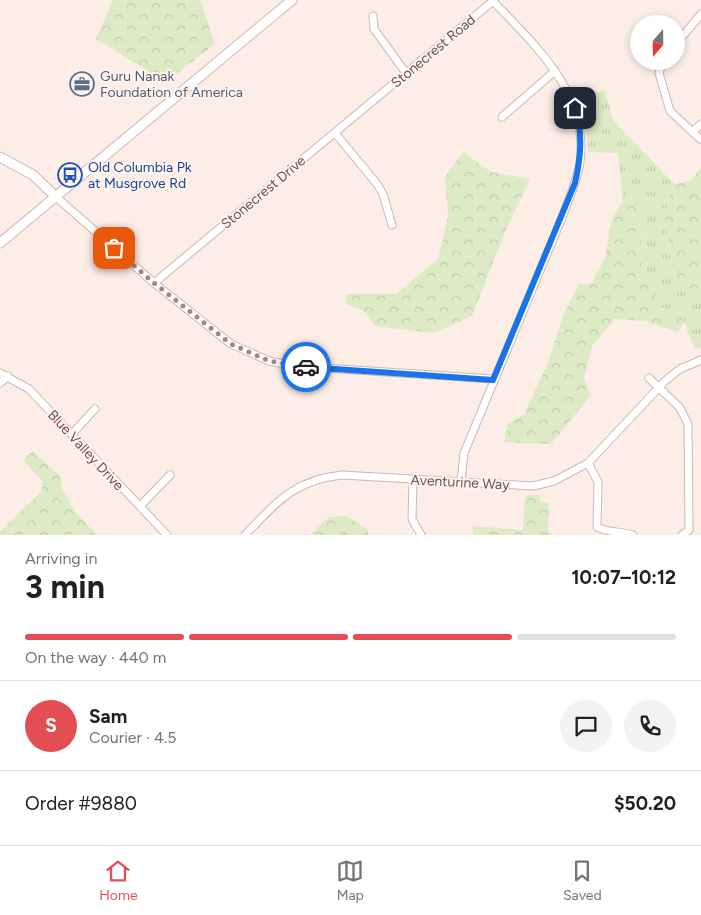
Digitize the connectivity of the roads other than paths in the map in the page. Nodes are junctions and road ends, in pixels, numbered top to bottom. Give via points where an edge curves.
1 (292, 0) edge
2 (493, 0) edge
3 (701, 14) edge
4 (373, 16) dead end
5 (685, 33) edge
6 (660, 70) edge
7 (555, 71) junction
8 (406, 73) junction
9 (372, 101) joint
10 (502, 117) dead end
11 (701, 124) edge
12 (692, 132) junction
13 (335, 133) junction
14 (700, 139) edge
15 (0, 157) edge
16 (55, 196) junction
17 (392, 225) dead end
18 (0, 243) edge
19 (154, 283) junction
20 (701, 360) edge
21 (0, 372) edge
22 (8, 376) junction
23 (649, 378) dead end
24 (493, 380) junction
25 (0, 383) edge
26 (658, 388) junction
27 (96, 409) dead end
28 (72, 434) junction
29 (588, 463) junction
30 (170, 475) dead end
31 (413, 480) junction
32 (461, 482) junction
33 (140, 506) junction
34 (167, 535) edge
35 (245, 535) edge
36 (422, 535) edge
37 (633, 535) edge
38 (682, 535) edge

1 - 16 main road
2 - 7 street
2 - 8 street, Stonecrest Road
3 - 5 street
4 - 8 street via 374,29
6 - 12 street via 670,111
7 - 10 street
7 - 24 street via 579,120 580,163 561,220
8 - 9 street, Stonecrest Road
9 - 13 street, Stonecrest Drive
11 - 12 street
12 - 14 street
13 - 17 street via 377,184
13 - 19 street, Stonecrest Drive
15 - 16 main road via 33,175
16 - 18 main road
16 - 19 street
19 - 24 street via 231,344 269,361 294,366
20 - 26 street, Aventurine Way via 680,369
21 - 22 street, Blue Valley Drive
22 - 25 street
22 - 28 street, Blue Valley Drive via 29,389
23 - 26 street
24 - 32 street via 464,453
26 - 29 street, Aventurine Way
26 - 38 street via 680,408 688,424 689,530
27 - 28 street
28 - 33 street, Blue Valley Drive
29 - 32 street, Aventurine Way via 554,481 533,486
29 - 37 street via 598,482 597,527 606,532
30 - 33 street
31 - 32 street, Aventurine Way
31 - 35 street, Aventurine Way via 342,475 304,483 281,499
31 - 36 street via 412,519
33 - 34 street, Blue Valley Drive

